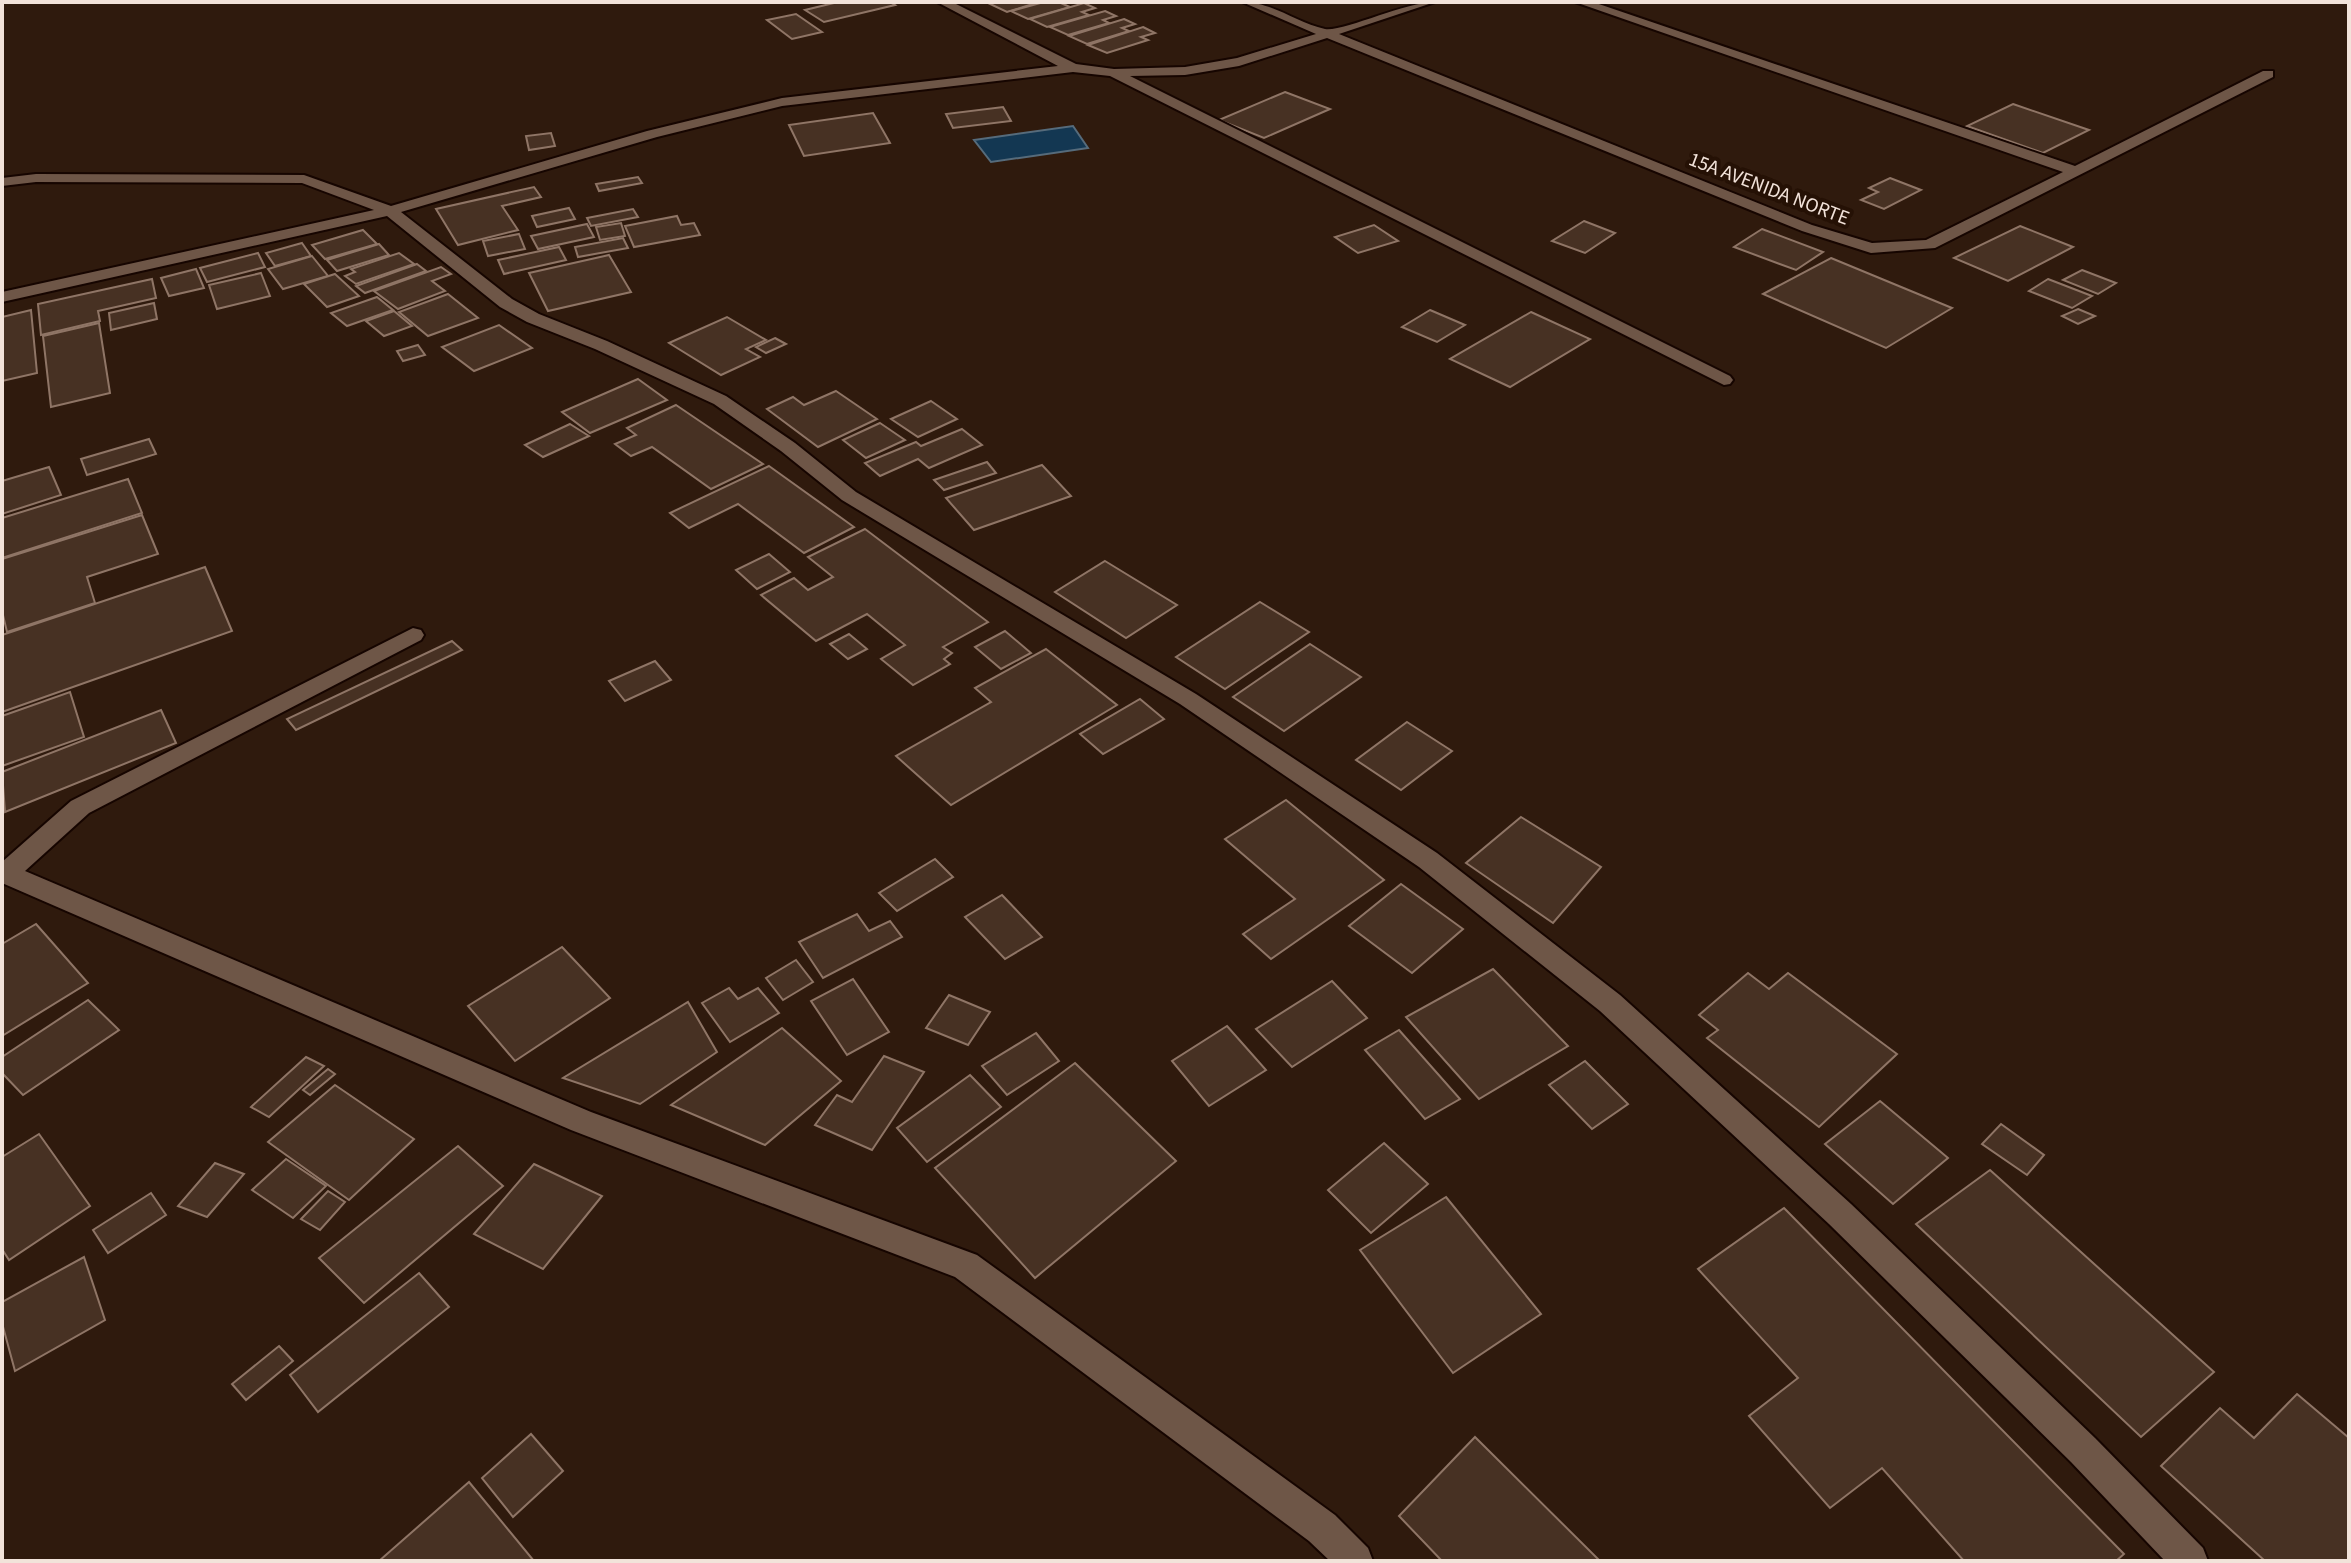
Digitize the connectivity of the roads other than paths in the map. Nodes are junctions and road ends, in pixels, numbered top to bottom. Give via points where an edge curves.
1 (943, 2) edge
2 (1248, 2) edge
3 (1429, 2) edge
4 (1581, 2) edge
5 (1331, 35) junction
6 (1073, 68) junction
7 (1114, 73) junction
8 (2268, 74) dead end
9 (2079, 172) junction
10 (2, 182) edge
11 (390, 211) junction
12 (2, 297) edge
13 (1724, 380) dead end
14 (413, 635) dead end
15 (3, 873) edge
16 (1355, 1561) edge
17 (2190, 1561) edge

1 - 6 street
2 - 5 street, 15A AVENIDA NORTE
3 - 5 street
4 - 9 street
5 - 7 street via 1226,64
5 - 9 street, 15A AVENIDA NORTE via 1807,228 1871,248 1929,245
6 - 7 street
6 - 11 street via 782,102
7 - 13 street
8 - 9 street, 15A AVENIDA NORTE
10 - 11 street via 304,179
11 - 12 street
11 - 17 street via 506,303 720,400 849,496 1188,699 1428,860 1622,1013 1840,1214
14 - 15 street via 80,807
15 - 16 street via 581,1121 966,1266 1322,1528

